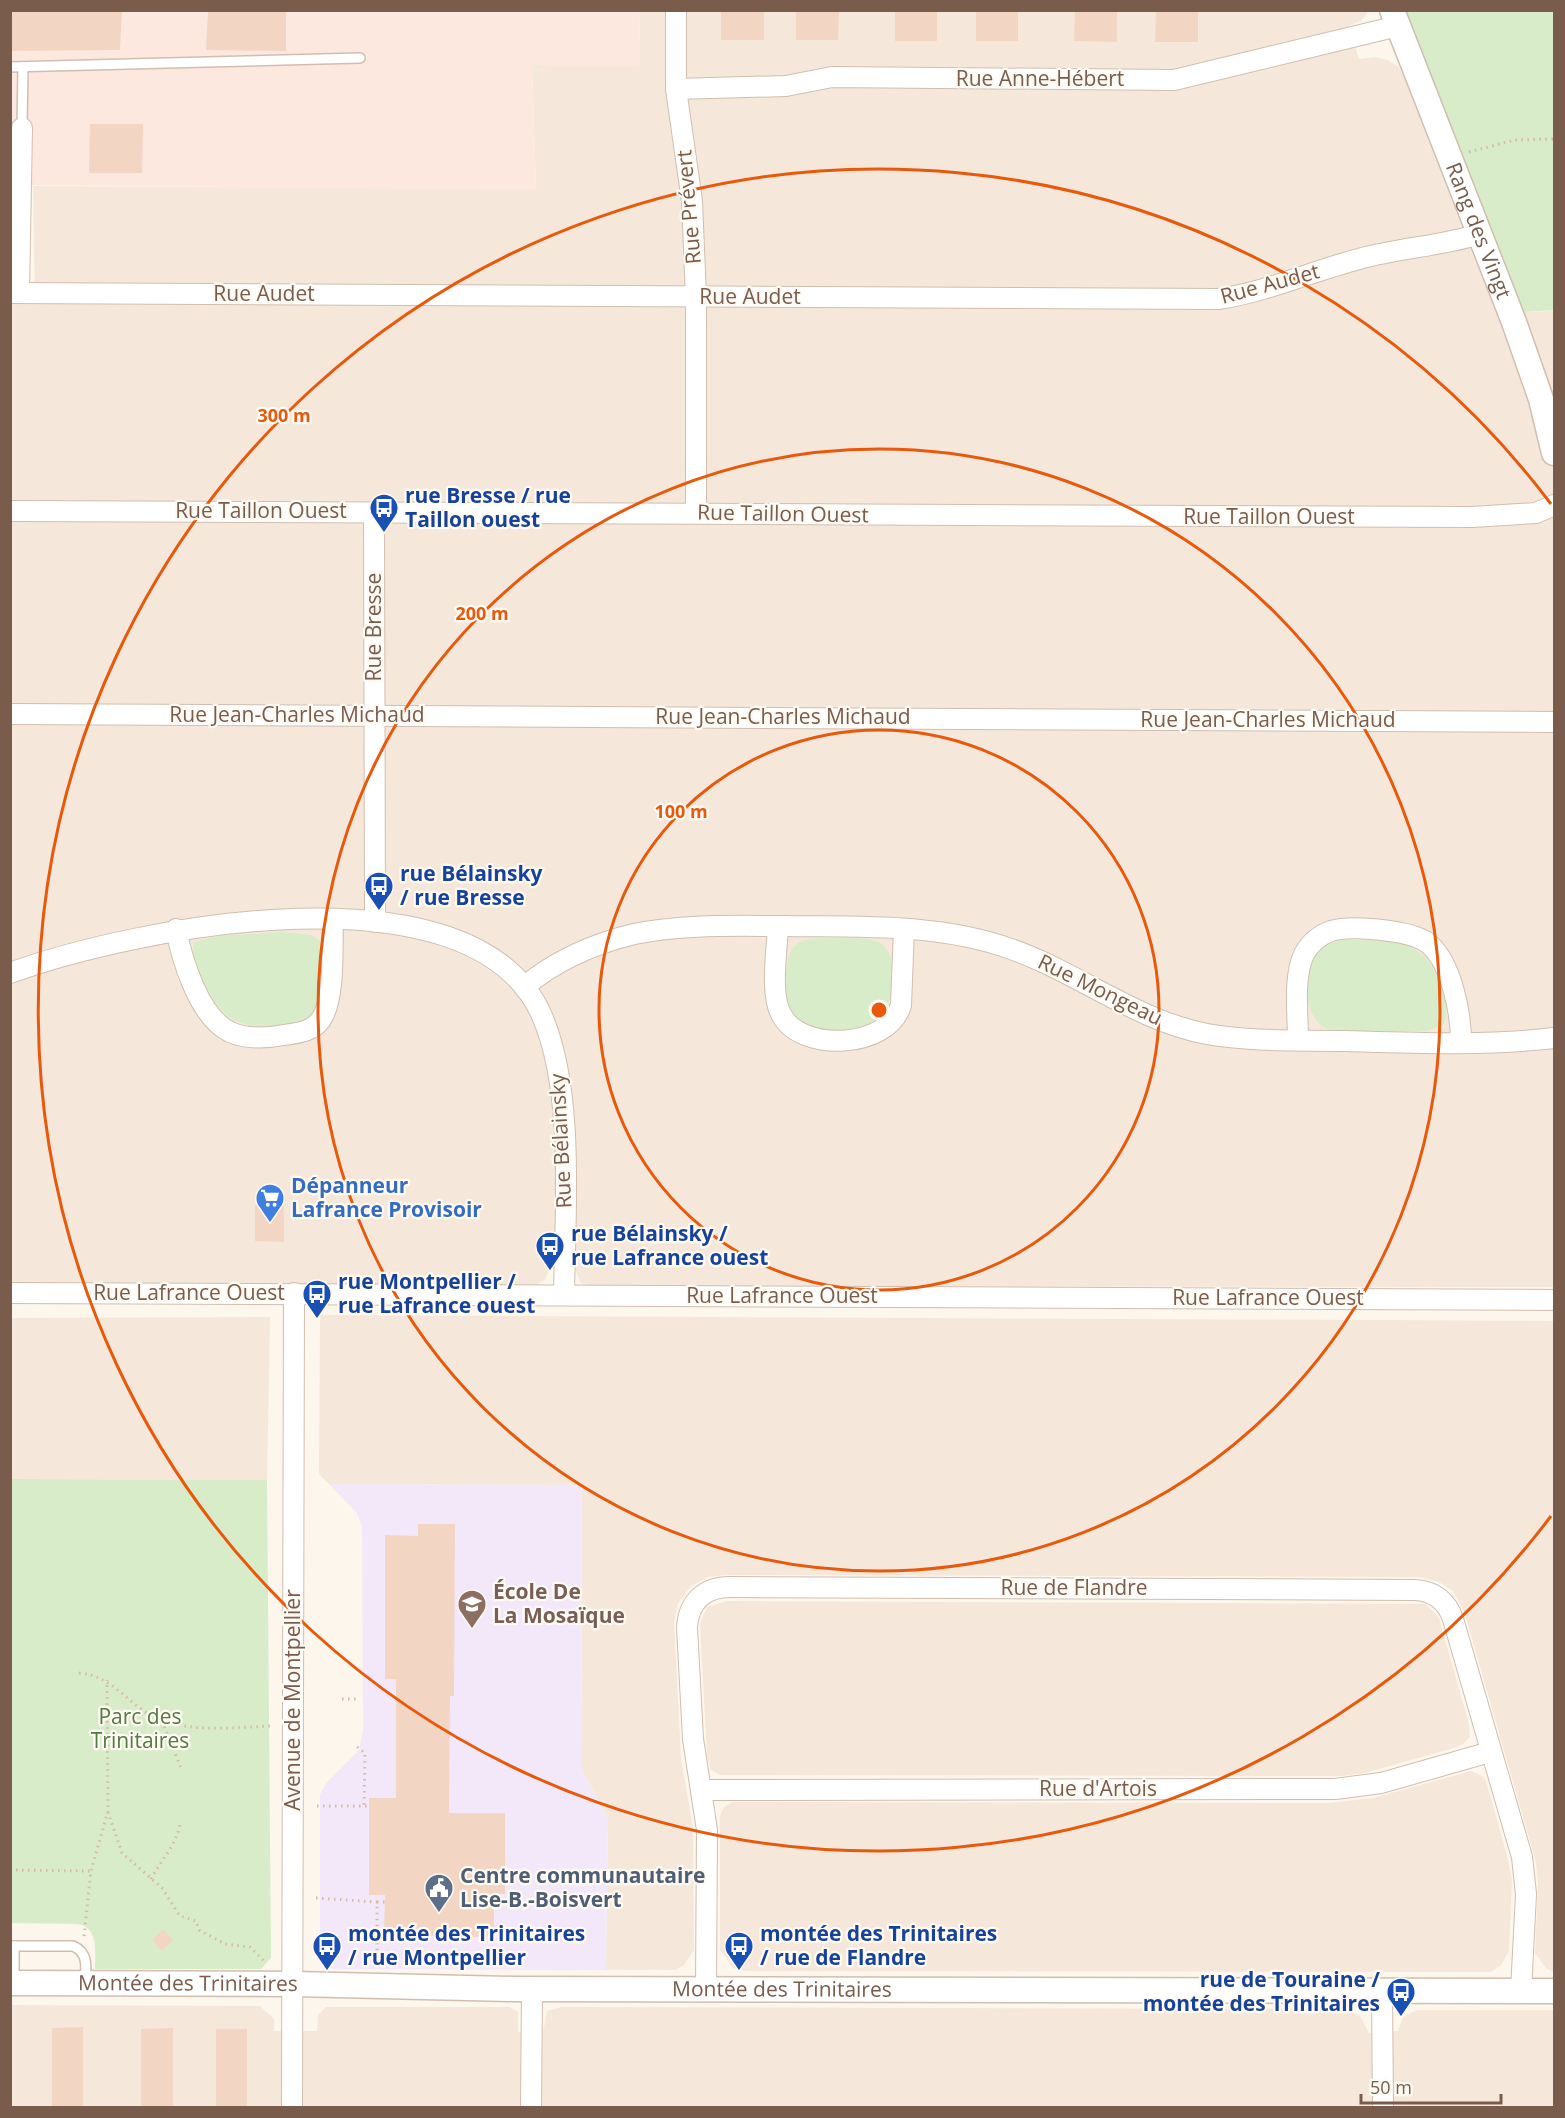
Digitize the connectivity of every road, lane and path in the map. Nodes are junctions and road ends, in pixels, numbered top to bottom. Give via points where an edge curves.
1 (676, 10) edge
2 (1395, 18) edge
3 (360, 58) dead end
4 (10, 67) edge
5 (23, 68) junction
6 (676, 89) junction
7 (22, 128) joint
8 (1554, 139) edge
9 (1451, 159) junction
10 (1480, 234) junction
11 (15, 293) edge
12 (696, 297) junction
13 (1550, 416) edge
14 (1554, 453) edge
15 (1554, 505) edge
16 (10, 511) edge
17 (374, 512) junction
18 (696, 513) junction
19 (10, 714) edge
20 (375, 715) junction
21 (1554, 722) edge
22 (333, 921) junction
23 (375, 922) junction
24 (778, 926) junction
25 (176, 929) junction
26 (904, 929) junction
27 (10, 973) edge
28 (524, 987) junction
29 (1554, 1038) edge
30 (1298, 1040) junction
31 (1461, 1042) junction
32 (10, 1293) edge
33 (294, 1293) junction
34 (564, 1295) junction
35 (1554, 1300) edge
36 (79, 1673) dead end
37 (107, 1680) junction
38 (342, 1699) dead end
39 (360, 1699) dead end
40 (162, 1721) junction
41 (293, 1726) junction
42 (357, 1747) dead end
43 (1490, 1752) junction
44 (181, 1768) dead end
45 (701, 1790) junction
46 (317, 1806) dead end
47 (108, 1811) junction
48 (180, 1825) dead end
49 (10, 1870) edge
50 (91, 1871) junction
51 (152, 1879) junction
52 (316, 1899) dead end
53 (377, 1902) junction
54 (385, 1902) dead end
55 (12, 1946) edge
56 (80, 1950) junction
57 (269, 1966) dead end
58 (377, 1972) dead end
59 (12, 1983) edge
60 (86, 1983) junction
61 (294, 1984) junction
62 (532, 1989) junction
63 (706, 1989) junction
64 (1382, 1991) junction
65 (1521, 1991) junction
66 (1554, 1991) edge
67 (292, 2108) edge
68 (531, 2108) edge
69 (1383, 2108) edge

1 - 6 street, Rue Prévert
2 - 6 street, Rue Anne-Hébert via 1174,80 832,77 786,86
2 - 9 street, Rang des Vingt
3 - 5 lane
4 - 5 lane
5 - 7 lane
6 - 12 street, Rue Prévert via 692,189
7 - 11 street
8 - 9 path via 1515,140
9 - 10 street, Rang des Vingt
10 - 12 street, Rue Audet via 1359,259 1261,291 1218,299
10 - 13 street, Rang des Vingt
11 - 12 street, Rue Audet
12 - 18 street, Rue Prévert
13 - 14 street, Rang des Vingt
15 - 18 street, Rue Taillon Ouest via 1536,513 1472,517
16 - 17 street, Rue Taillon Ouest
17 - 18 street, Rue Taillon Ouest
17 - 20 street, Rue Bresse
19 - 20 street, Rue Jean-Charles Michaud
20 - 21 street, Rue Jean-Charles Michaud
20 - 23 street, Rue Bresse
22 - 23 street, Rue Bélainsky
22 - 25 street, Rue Bélainsky via 249,922
22 - 25 street via 324,1015 307,1031 274,1036 237,1034 214,1020 191,979
23 - 28 street, Rue Bélainsky via 421,929 460,942 492,959
24 - 26 street, Rue Mongeau
24 - 26 street via 776,995 780,1014 803,1035 835,1039 874,1036 897,1017 901,1005
24 - 28 street, Rue Mongeau via 707,926 634,934 586,948
25 - 27 street, Rue Bélainsky via 83,950
26 - 30 street, Rue Mongeau via 959,935 1014,950 1155,1017 1194,1031 1227,1037
28 - 34 street, Rue Bélainsky via 542,1016 560,1077
29 - 31 street, Rue Mongeau
30 - 31 street, Rue Mongeau
30 - 31 street via 1303,956 1320,936 1346,929 1400,933 1428,943 1449,980 1460,1015
32 - 33 street, Rue Lafrance Ouest
33 - 34 street, Rue Lafrance Ouest
33 - 41 street, Avenue de Montpellier
34 - 35 street, Rue Lafrance Ouest
36 - 37 path
37 - 40 path
37 - 47 path
38 - 39 path
40 - 41 path via 220,1727
40 - 44 path
41 - 61 street, Avenue de Montpellier
42 - 46 path via 365,1753 367,1806
43 - 45 street, Rue d'Artois via 1381,1783 1335,1789
43 - 45 street, Rue de Flandre via 1451,1612 1439,1598 1422,1590 726,1587 702,1594 687,1621 693,1739
43 - 65 street, Rue de Flandre via 1524,1869
45 - 63 street, Rue de Flandre via 707,1854
47 - 50 path
47 - 51 path via 122,1853
48 - 51 path via 176,1844 165,1854
49 - 50 path
50 - 56 path via 87,1925
51 - 57 path via 180,1916 196,1921 199,1930 225,1944 250,1947
52 - 53 path
53 - 54 path
53 - 58 path
55 - 56 lane via 73,1946
55 - 59 lane
56 - 60 lane via 84,1955
59 - 60 street, Montée des Trinitaires
60 - 61 street, Montée des Trinitaires
61 - 62 street, Montée des Trinitaires
61 - 67 street, Avenue de Montpellier
62 - 63 street, Montée des Trinitaires
62 - 68 street
63 - 64 street, Montée des Trinitaires
64 - 65 street, Montée des Trinitaires
64 - 69 street
65 - 66 street, Montée des Trinitaires

